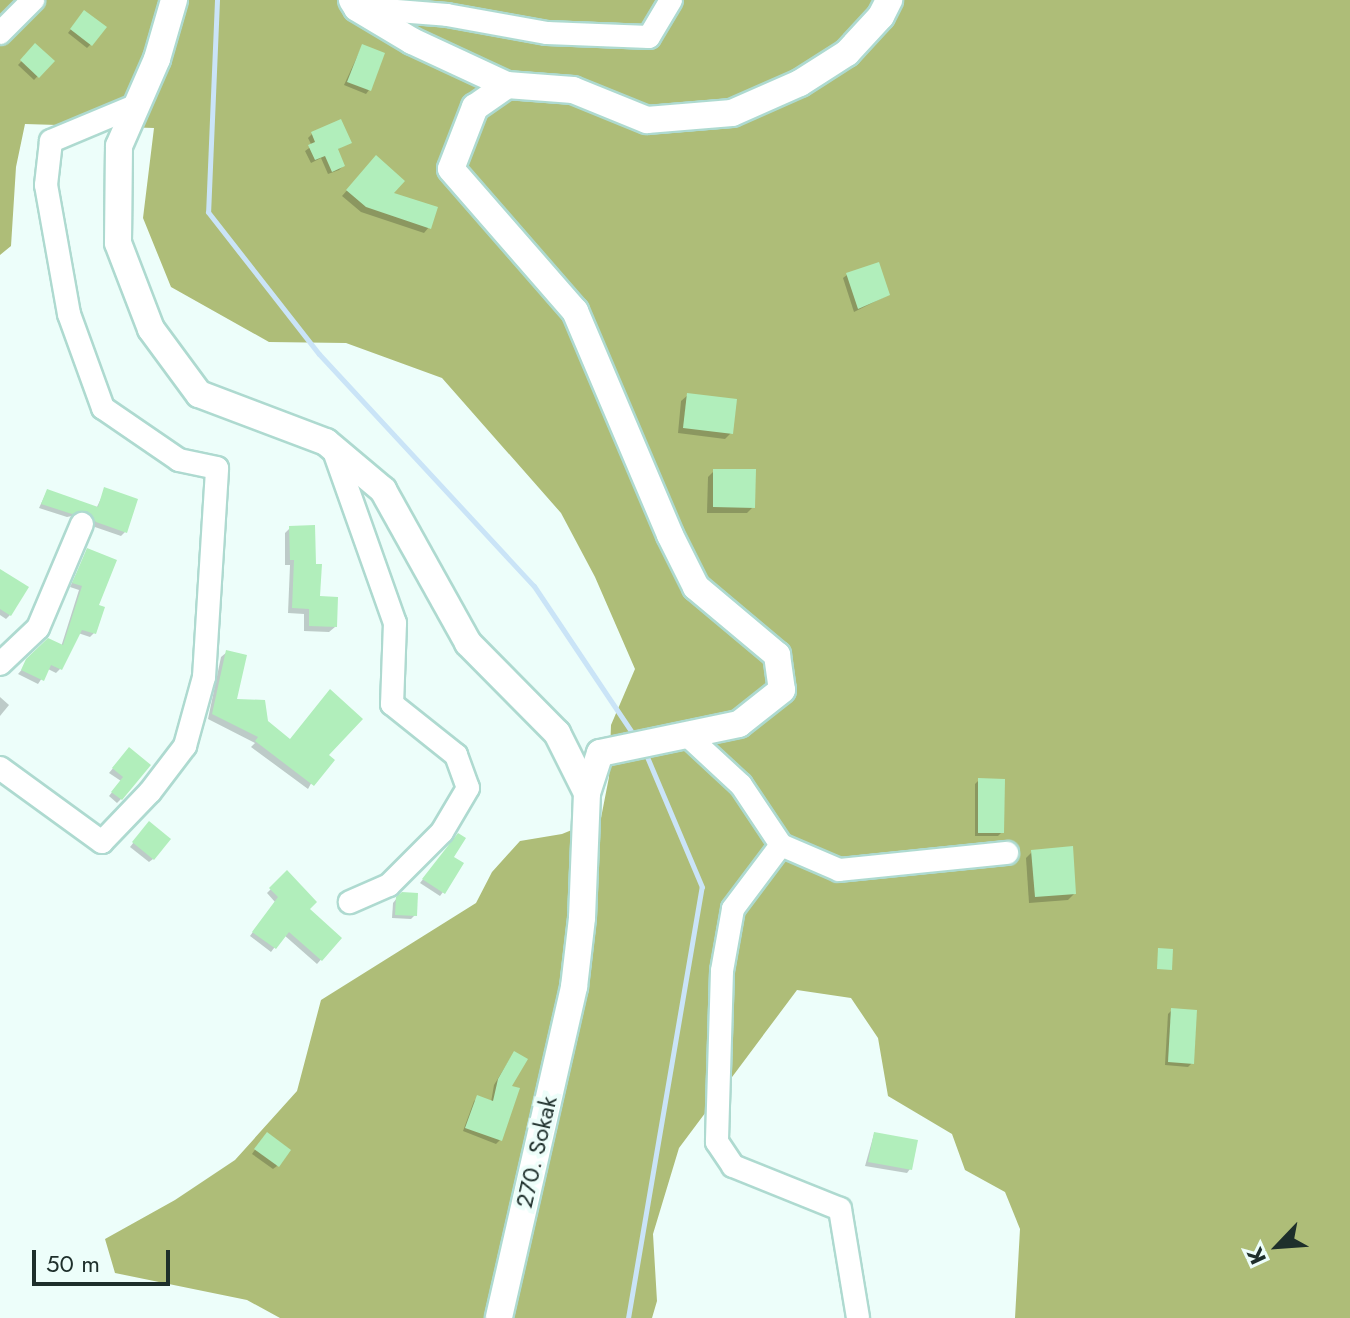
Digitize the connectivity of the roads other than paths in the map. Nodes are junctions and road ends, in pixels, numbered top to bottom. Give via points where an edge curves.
1 (33, 0) edge
2 (174, 0) edge
3 (671, 0) edge
4 (889, 0) edge
5 (355, 4) edge
6 (0, 33) edge
7 (507, 85) junction
8 (137, 105) junction
9 (333, 448) junction
10 (82, 524) dead end
11 (0, 664) edge
12 (688, 736) junction
13 (0, 768) edge
14 (587, 793) junction
15 (781, 845) junction
16 (1007, 853) dead end
17 (350, 902) dead end
18 (499, 1318) edge
19 (858, 1318) edge

1 - 6 street
2 - 8 street
3 - 5 street via 649,37 547,33
4 - 7 street via 847,53 800,83 732,113 647,120 573,90
5 - 7 street via 412,41
7 - 12 street via 475,107 451,169 575,311 696,587 777,655 782,690 739,724
8 - 9 street via 119,146 118,243 151,329 199,394
8 - 13 street via 51,141 46,185 69,314 103,408 179,460 217,468 204,677 185,746 102,842
9 - 14 street via 383,490 468,643 557,733
9 - 17 street via 395,623 392,704 456,755 468,788 442,832 389,885
10 - 11 street via 38,628
12 - 14 street via 600,753
12 - 15 street via 741,785
14 - 18 street, 270. Sokak via 574,987
15 - 16 street via 839,870
15 - 19 street via 733,909 722,971 717,1142 733,1166 840,1209

